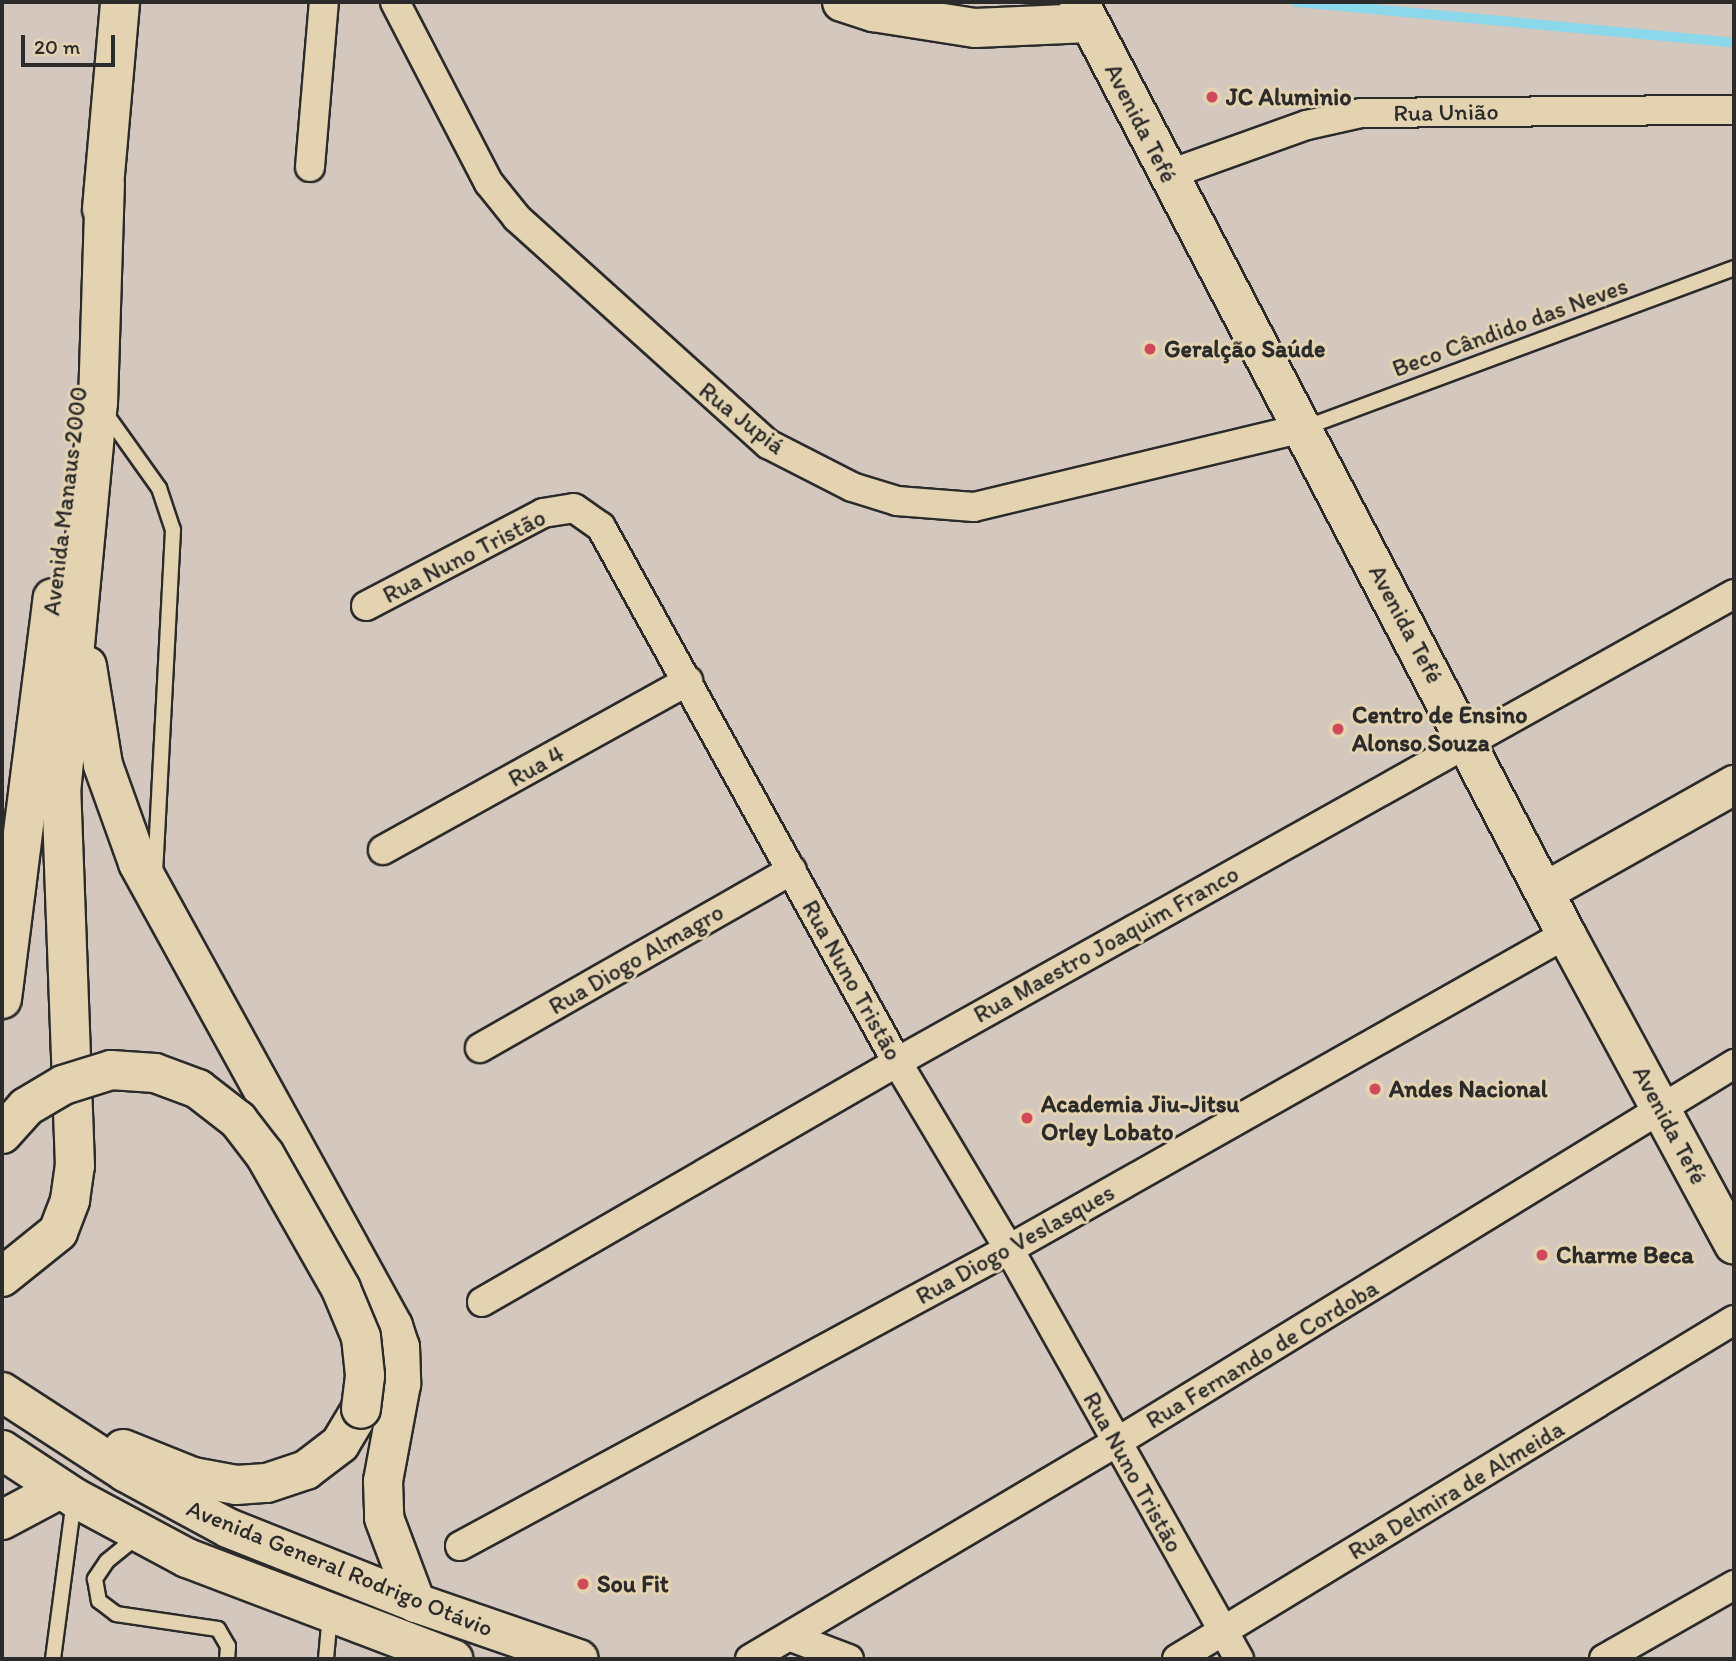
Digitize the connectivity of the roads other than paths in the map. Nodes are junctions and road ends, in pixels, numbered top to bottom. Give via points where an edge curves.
1 (120, 2) edge
2 (324, 2) edge
3 (395, 2) edge
4 (842, 2) edge
5 (1084, 12) edge
6 (1734, 110) edge
7 (310, 167) dead end
8 (1167, 175) junction
9 (105, 184) junction
10 (1734, 268) edge
11 (98, 403) junction
12 (1302, 428) junction
13 (1734, 594) edge
14 (366, 606) dead end
15 (78, 608) junction
16 (688, 681) junction
17 (1468, 740) junction
18 (1734, 785) edge
19 (383, 850) dead end
20 (792, 870) junction
21 (1545, 891) junction
22 (154, 893) junction
23 (1566, 934) junction
24 (2, 999) edge
25 (480, 1048) dead end
26 (897, 1062) junction
27 (1734, 1064) edge
28 (1660, 1106) junction
29 (2, 1135) edge
30 (1734, 1245) edge
31 (1009, 1249) junction
32 (2, 1277) edge
33 (482, 1302) dead end
34 (1734, 1320) edge
35 (2, 1392) edge
36 (38, 1416) junction
37 (1116, 1443) junction
38 (2, 1450) edge
39 (67, 1493) junction
40 (2, 1520) edge
41 (139, 1535) junction
42 (460, 1546) dead end
43 (1734, 1585) edge
44 (416, 1603) junction
45 (330, 1613) junction
46 (1223, 1632) junction
47 (791, 1637) junction
48 (53, 1658) edge
49 (69, 1659) edge
50 (227, 1659) edge
51 (326, 1659) edge
52 (453, 1659) edge
53 (579, 1659) edge
54 (750, 1659) edge
55 (849, 1659) edge
56 (1177, 1659) edge
57 (1239, 1659) edge
58 (1604, 1659) edge

1 - 9 main road, Avenida Manaus 2000
2 - 7 street
3 - 12 street, Rua Jupiá via 489,183 517,218 768,444 852,487 897,501 974,506
4 - 5 main road via 907,19 975,28
5 - 8 main road, Avenida Tefé
6 - 8 street, Rua União via 1361,113 1307,125
8 - 12 main road, Avenida Tefé
9 - 11 main road
9 - 24 main road, Avenida Manaus 2000
10 - 12 lane, Beco Cândido das Neves
11 - 15 main road
11 - 22 lane via 159,488 173,530
12 - 17 main road, Avenida Tefé
13 - 17 street, Rua Maestro Joaquim Franco
14 - 16 street, Rua Nuno Tristão via 543,513 574,508 601,527
15 - 22 main road via 103,765
15 - 32 main road via 61,793 75,1166 71,1200 58,1232
16 - 19 street, Rua 4
16 - 20 street, Rua Nuno Tristão
17 - 21 main road, Avenida Tefé
17 - 26 street, Rua Maestro Joaquim Franco
18 - 21 main road
20 - 25 street, Rua Diogo Almagro
20 - 26 street, Rua Nuno Tristão
21 - 23 main road, Avenida Tefé
22 - 44 main road via 393,1326 400,1348 401,1384 383,1481 384,1518
23 - 28 main road, Avenida Tefé
23 - 31 street, Rua Diogo Veslasques
26 - 31 street, Rua Nuno Tristão
26 - 33 street, Rua Maestro Joaquim Franco
27 - 28 street, Rua Fernando de Cordoba
28 - 30 main road, Avenida Tefé
28 - 37 street, Rua Fernando de Cordoba via 1627,1132
29 - 36 main road, bridge via 26,1107 63,1085 111,1070 155,1073 198,1089 238,1120 265,1155 341,1289 361,1337 365,1376 360,1409 340,1444 306,1470 267,1483 236,1485 193,1477
31 - 37 street, Rua Nuno Tristão
31 - 42 street, Rua Diogo Veslasques
34 - 46 street, Rua Delmira de Almeida
35 - 36 main road, Avenida General Rodrigo Otávio
36 - 44 main road, Avenida General Rodrigo Otávio via 172,1500 228,1528
37 - 46 street, Rua Nuno Tristão
37 - 47 street, Rua Fernando de Cordoba
38 - 39 main road, Avenida General Rodrigo Otávio
39 - 40 main road
39 - 41 main road, Avenida General Rodrigo Otávio
39 - 48 lane
41 - 45 main road, Avenida General Rodrigo Otávio
41 - 50 lane via 107,1561 95,1579 99,1601 116,1614 218,1629 228,1646
43 - 58 street
44 - 53 main road, Avenida General Rodrigo Otávio
45 - 51 lane
45 - 52 main road, Avenida General Rodrigo Otávio
46 - 56 street, Rua Delmira de Almeida
46 - 57 street, Rua Nuno Tristão
47 - 54 street, Rua Fernando de Cordoba
47 - 55 street
48 - 49 lane

